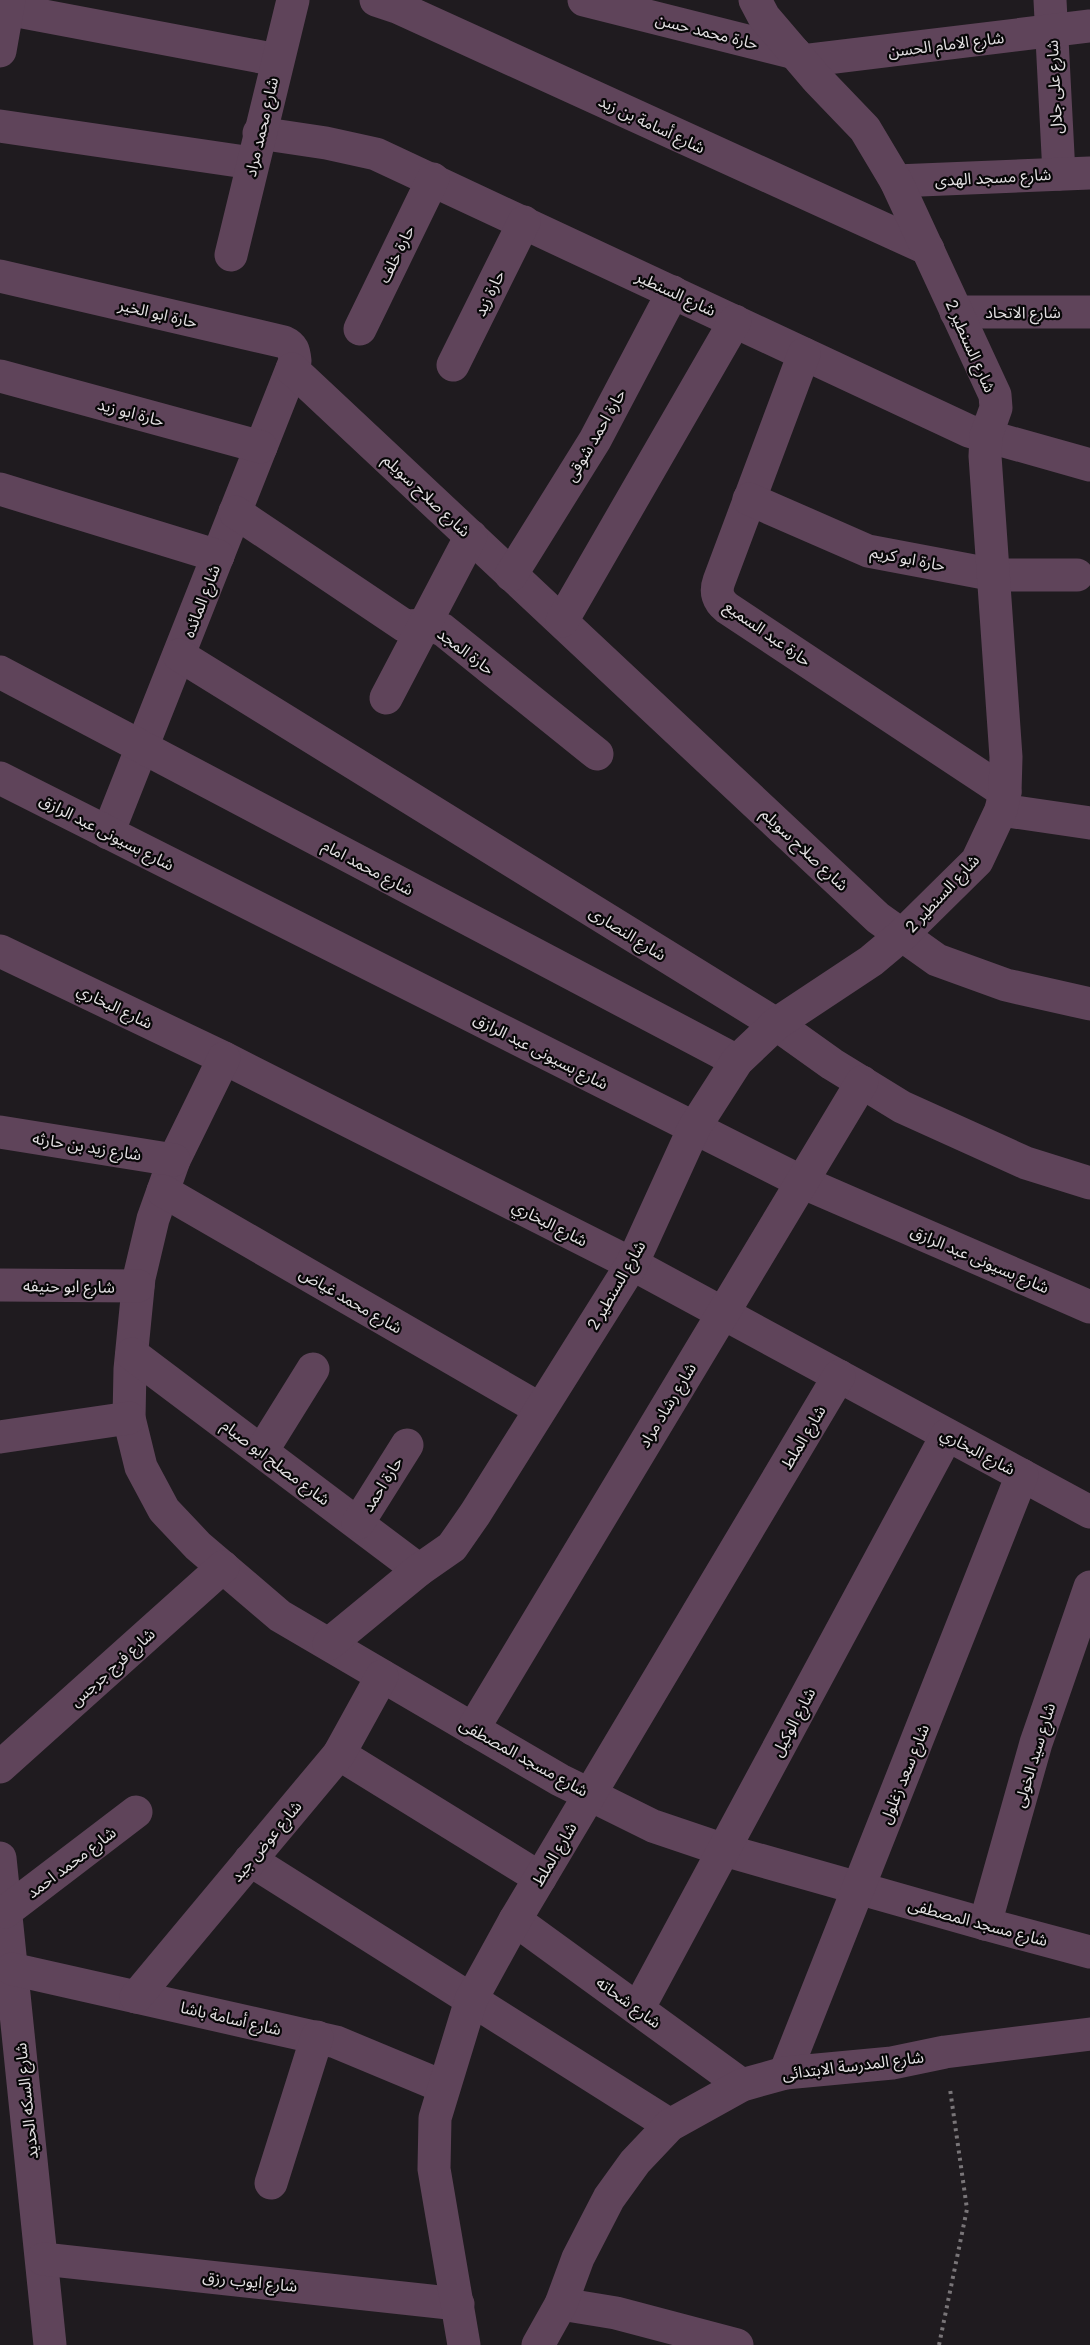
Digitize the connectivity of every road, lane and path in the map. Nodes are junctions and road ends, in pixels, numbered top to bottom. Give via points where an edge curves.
1 (293, 0) edge
2 (376, 0) edge
3 (584, 0) edge
4 (755, 0) edge
5 (8, 4) edge
6 (1051, 16) edge
7 (1090, 26) edge
8 (0, 51) edge
9 (799, 57) junction
10 (277, 60) junction
11 (0, 126) edge
12 (255, 148) junction
13 (1074, 174) edge
14 (433, 179) junction
15 (896, 182) junction
16 (524, 222) junction
17 (928, 249) junction
18 (231, 255) dead end
19 (0, 276) edge
20 (673, 292) junction
21 (956, 312) junction
22 (1090, 312) edge
23 (735, 321) junction
24 (360, 329) dead end
25 (804, 354) junction
26 (453, 364) dead end
27 (292, 369) junction
28 (0, 376) edge
29 (986, 436) junction
30 (261, 447) junction
31 (1090, 465) edge
32 (0, 489) edge
33 (750, 499) junction
34 (236, 512) junction
35 (471, 536) junction
36 (218, 556) junction
37 (512, 574) junction
38 (995, 575) junction
39 (1077, 575) dead end
40 (562, 621) junction
41 (424, 625) junction
42 (179, 655) junction
43 (0, 672) edge
44 (386, 698) dead end
45 (143, 748) junction
46 (597, 754) dead end
47 (0, 778) edge
48 (1003, 801) junction
49 (1090, 823) edge
50 (108, 833) junction
51 (902, 935) junction
52 (0, 951) edge
53 (1090, 1004) edge
54 (776, 1024) junction
55 (224, 1058) junction
56 (737, 1061) junction
57 (862, 1082) junction
58 (694, 1128) junction
59 (0, 1132) edge
60 (174, 1160) junction
61 (801, 1182) junction
62 (1090, 1183) edge
63 (163, 1191) junction
64 (632, 1264) junction
65 (0, 1285) edge
66 (138, 1286) junction
67 (1090, 1307) edge
68 (723, 1313) junction
69 (132, 1354) junction
70 (313, 1369) dead end
71 (839, 1376) junction
72 (540, 1409) junction
73 (129, 1418) junction
74 (947, 1435) junction
75 (0, 1437) edge
76 (407, 1445) dead end
77 (262, 1451) junction
78 (1022, 1475) junction
79 (1090, 1512) edge
80 (358, 1523) junction
81 (223, 1567) junction
82 (419, 1570) junction
83 (1090, 1587) edge
84 (329, 1644) junction
85 (382, 1676) junction
86 (473, 1729) junction
87 (339, 1754) junction
88 (0, 1767) edge
89 (590, 1794) junction
90 (136, 1812) dead end
91 (724, 1850) junction
92 (0, 1858) edge
93 (250, 1860) junction
94 (540, 1878) junction
95 (858, 1889) junction
96 (6, 1912) junction
97 (515, 1920) junction
98 (985, 1924) junction
99 (1090, 1952) edge
100 (12, 1969) junction
101 (136, 1996) junction
102 (471, 2000) junction
103 (638, 2009) junction
104 (1090, 2034) edge
105 (317, 2037) junction
106 (945, 2052) junction
107 (785, 2073) junction
108 (742, 2085) junction
109 (444, 2087) junction
110 (670, 2126) junction
111 (271, 2183) dead end
112 (43, 2259) junction
113 (458, 2304) junction
114 (561, 2304) junction
115 (50, 2345) edge
116 (464, 2345) edge
117 (538, 2345) edge
118 (737, 2345) edge
119 (939, 2345) edge

1 - 10 street, شارع محمد مراد
2 - 17 street, شارع أسامة بن زيد
3 - 9 street, حارة محمد حسن
4 - 9 street, شارع السنطير 2 via 764,17
5 - 8 street
5 - 10 street
6 - 7 street, شارع الامام الحسن
6 - 9 street, شارع الامام الحسن
6 - 13 street, شارع على جلال
9 - 15 street, شارع السنطير 2 via 865,129
10 - 12 street, شارع محمد مراد
11 - 12 street, شارع السنطير
12 - 14 street, شارع السنطير via 326,142 376,153
12 - 18 street, شارع محمد مراد
13 - 15 street, شارع مسجد الهدى
14 - 16 street, شارع السنطير
14 - 24 street, حارة خلف
15 - 17 street, شارع السنطير 2
16 - 20 street, شارع السنطير
16 - 26 street, حارة زيد
17 - 21 street, شارع السنطير 2
19 - 27 street, حارة ابو الخير via 284,342 295,352
20 - 23 street, شارع السنطير
20 - 37 street, حارة احمد شوقى via 595,440
21 - 22 street, شارع الاتحاد
21 - 29 street, شارع السنطير 2 via 994,395 996,408
23 - 25 street, شارع السنطير
23 - 40 street
25 - 29 street, شارع السنطير
25 - 33 street, حارة عبد السميع
27 - 30 street, شارع المائده
27 - 35 street, شارع صلاح سويلم
28 - 30 street, حارة ابو زيد
29 - 31 street, شارع السنطير
29 - 38 street, شارع السنطير 2
30 - 34 street, شارع المائده
32 - 36 street
33 - 38 street, حارة ابو كريم via 868,550
33 - 48 street, حارة عبد السميع via 717,587 722,604
34 - 36 street, شارع المائده
34 - 41 street, حارة المجد via 400,623 411,628
35 - 37 street, شارع صلاح سويلم
35 - 41 street
36 - 42 street, شارع المائده
37 - 40 street, شارع صلاح سويلم
38 - 39 street, حارة ابو كريم
38 - 48 street, شارع السنطير 2 via 1006,757
40 - 51 street, شارع صلاح سويلم via 878,918
41 - 44 street
41 - 46 street, حارة المجد via 443,630
42 - 45 street, شارع المائده
42 - 54 street, شارع النصارى
43 - 45 street, شارع محمد امام
45 - 50 street, شارع المائده
45 - 56 street, شارع محمد امام
47 - 50 street, شارع بسيونى عبد الرازق
48 - 49 street
48 - 51 street, شارع السنطير 2 via 976,861
50 - 58 street, شارع بسيونى عبد الرازق
51 - 53 street, شارع صلاح سويلم via 937,960 1006,985
51 - 54 street, شارع السنطير 2 via 871,961
52 - 55 street, شارع البخاري
54 - 56 street, شارع السنطير 2
54 - 57 street, شارع النصارى
55 - 60 street, شارع مسجد المصطفى
55 - 64 street, شارع البخاري
56 - 58 street, شارع السنطير 2
57 - 61 street, شارع رشاد مراد
57 - 62 street, شارع النصارى via 902,1107 1026,1163
58 - 61 street, شارع بسيونى عبد الرازق
58 - 64 street, شارع السنطير 2
59 - 60 street, شارع زيد بن حارثه
60 - 63 street, شارع مسجد المصطفى
61 - 67 street, شارع بسيونى عبد الرازق
61 - 68 street, شارع رشاد مراد
63 - 66 street, شارع مسجد المصطفى
63 - 72 street, شارع محمد غياض
64 - 68 street, شارع البخاري
64 - 72 street, شارع السنطير 2
65 - 66 street, شارع ابو حنيفه
66 - 69 street, شارع مسجد المصطفى
68 - 71 street, شارع البخاري
68 - 86 street, شارع رشاد مراد
69 - 73 street, شارع مسجد المصطفى
69 - 77 street, شارع مصلح ابو صيام
70 - 77 street
71 - 74 street, شارع البخاري
71 - 89 street, شارع الملط
72 - 82 street, شارع السنطير 2 via 452,1547
73 - 75 street
73 - 81 street, شارع مسجد المصطفى via 141,1467 164,1510
74 - 78 street, شارع البخاري
74 - 91 street, شارع الوكيل
76 - 80 street, حارة احمد
77 - 80 street, شارع مصلح ابو صيام
78 - 79 street, شارع البخاري
78 - 95 street, شارع سعد زغلول
80 - 82 street, شارع مصلح ابو صيام
81 - 84 street, شارع مسجد المصطفى via 280,1616
81 - 88 street, شارع فرج جرجس
82 - 84 street, شارع السنطير 2
83 - 98 street, شارع سيد الخولى via 1036,1743
84 - 85 street, شارع مسجد المصطفى
85 - 86 street, شارع مسجد المصطفى
85 - 87 street, شارع عوض جيد
86 - 89 street, شارع مسجد المصطفى
87 - 93 street, شارع عوض جيد
87 - 94 street
89 - 91 street, شارع مسجد المصطفى via 653,1826
89 - 94 street, شارع الملط
90 - 96 street, شارع محمد احمد
91 - 95 street, شارع مسجد المصطفى
91 - 103 street, شارع الوكيل
92 - 96 street, شارع السكه الحديد
93 - 101 street, شارع عوض جيد
93 - 102 street
94 - 97 street, شارع الملط
95 - 98 street, شارع مسجد المصطفى
95 - 107 street, شارع سعد زغلول
96 - 100 street, شارع السكه الحديد
97 - 102 street, شارع الملط
97 - 103 street, شارع شحاته
98 - 99 street, شارع مسجد المصطفى
100 - 101 street, شارع أسامة باشا
100 - 112 street, شارع السكه الحديد
101 - 105 street, شارع أسامة باشا
102 - 109 street, شارع الملط
102 - 110 street
103 - 108 street, شارع شحاته
104 - 106 street, شارع المدرسة الابتدائى
105 - 109 street, شارع أسامة باشا
105 - 111 street
106 - 107 street, شارع المدرسة الابتدائى via 892,2063
106 - 119 path via 967,2209
107 - 108 street, شارع المدرسة الابتدائى
108 - 110 street, شارع المدرسة الابتدائى
109 - 113 street, شارع الملط via 435,2118 434,2169
110 - 114 street, شارع المدرسة الابتدائى via 635,2162 609,2198 578,2258
112 - 113 street, شارع ايوب رزق
112 - 115 street, شارع السكه الحديد
113 - 116 street, شارع الملط
114 - 117 street, شارع المدرسة الابتدائى
114 - 118 street via 616,2313

